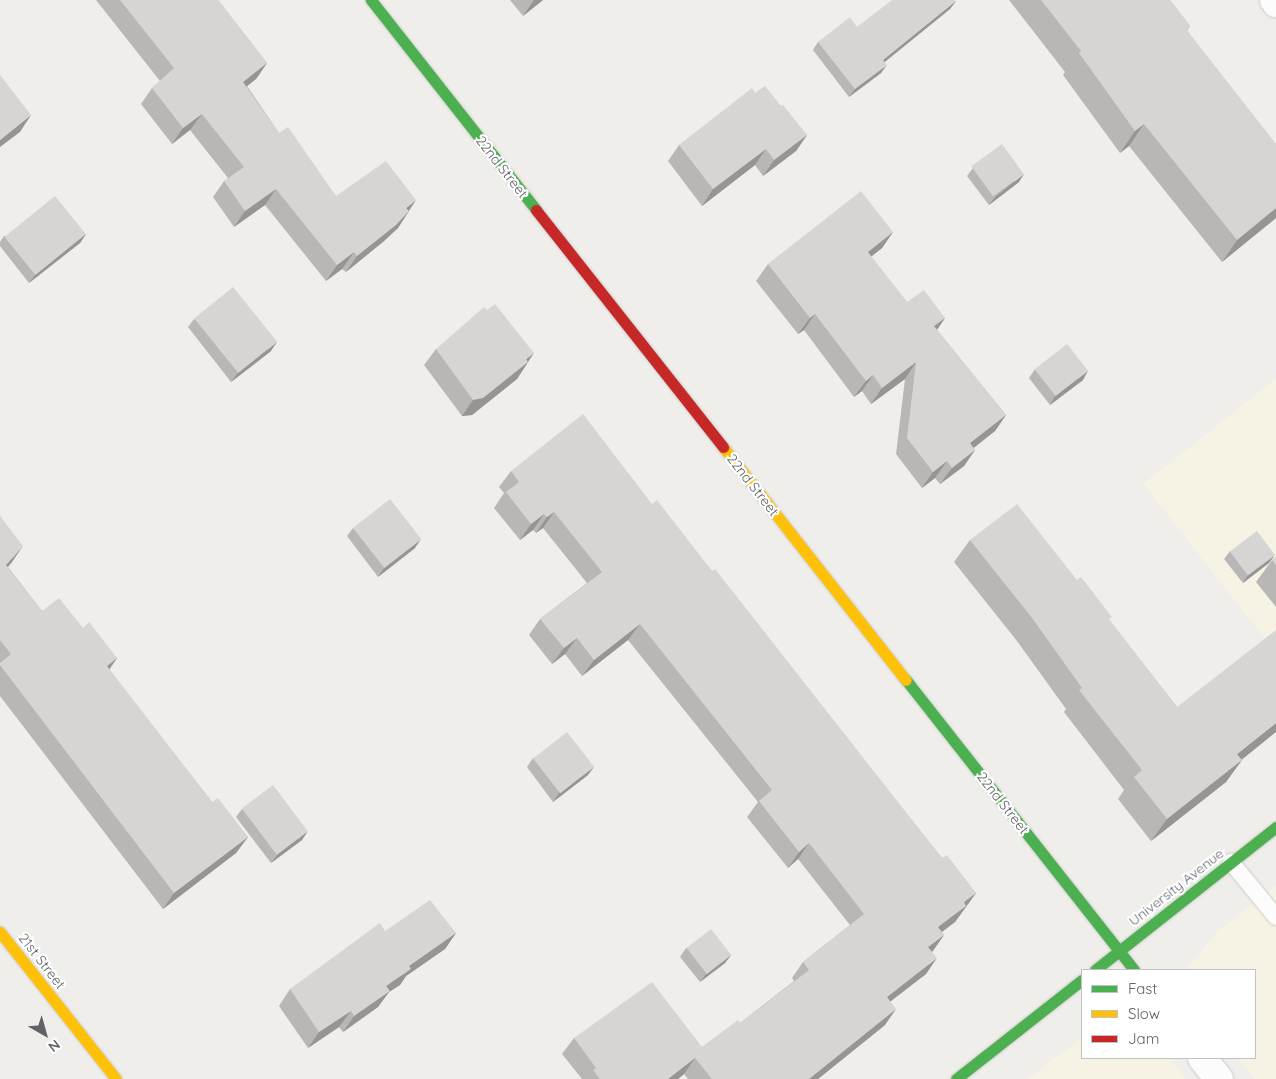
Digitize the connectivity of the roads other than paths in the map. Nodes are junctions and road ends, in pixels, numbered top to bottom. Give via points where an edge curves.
1 (371, 0) edge
2 (1274, 0) edge
3 (1276, 3) edge
4 (1276, 827) edge
5 (1231, 862) junction
6 (1276, 918) edge
7 (0, 932) edge
8 (1119, 950) junction
9 (1096, 969) edge
10 (1133, 969) edge
11 (1081, 981) edge
12 (1203, 1059) edge
13 (116, 1079) edge
14 (956, 1079) edge
15 (1219, 1079) edge

1 - 8 street, 22nd Street
2 - 3 street
4 - 5 street, University Avenue
5 - 6 lane
5 - 8 street, University Avenue
7 - 13 street, 21st Street
8 - 9 street, University Avenue
8 - 10 street, 22nd Street
11 - 14 street
12 - 15 street

